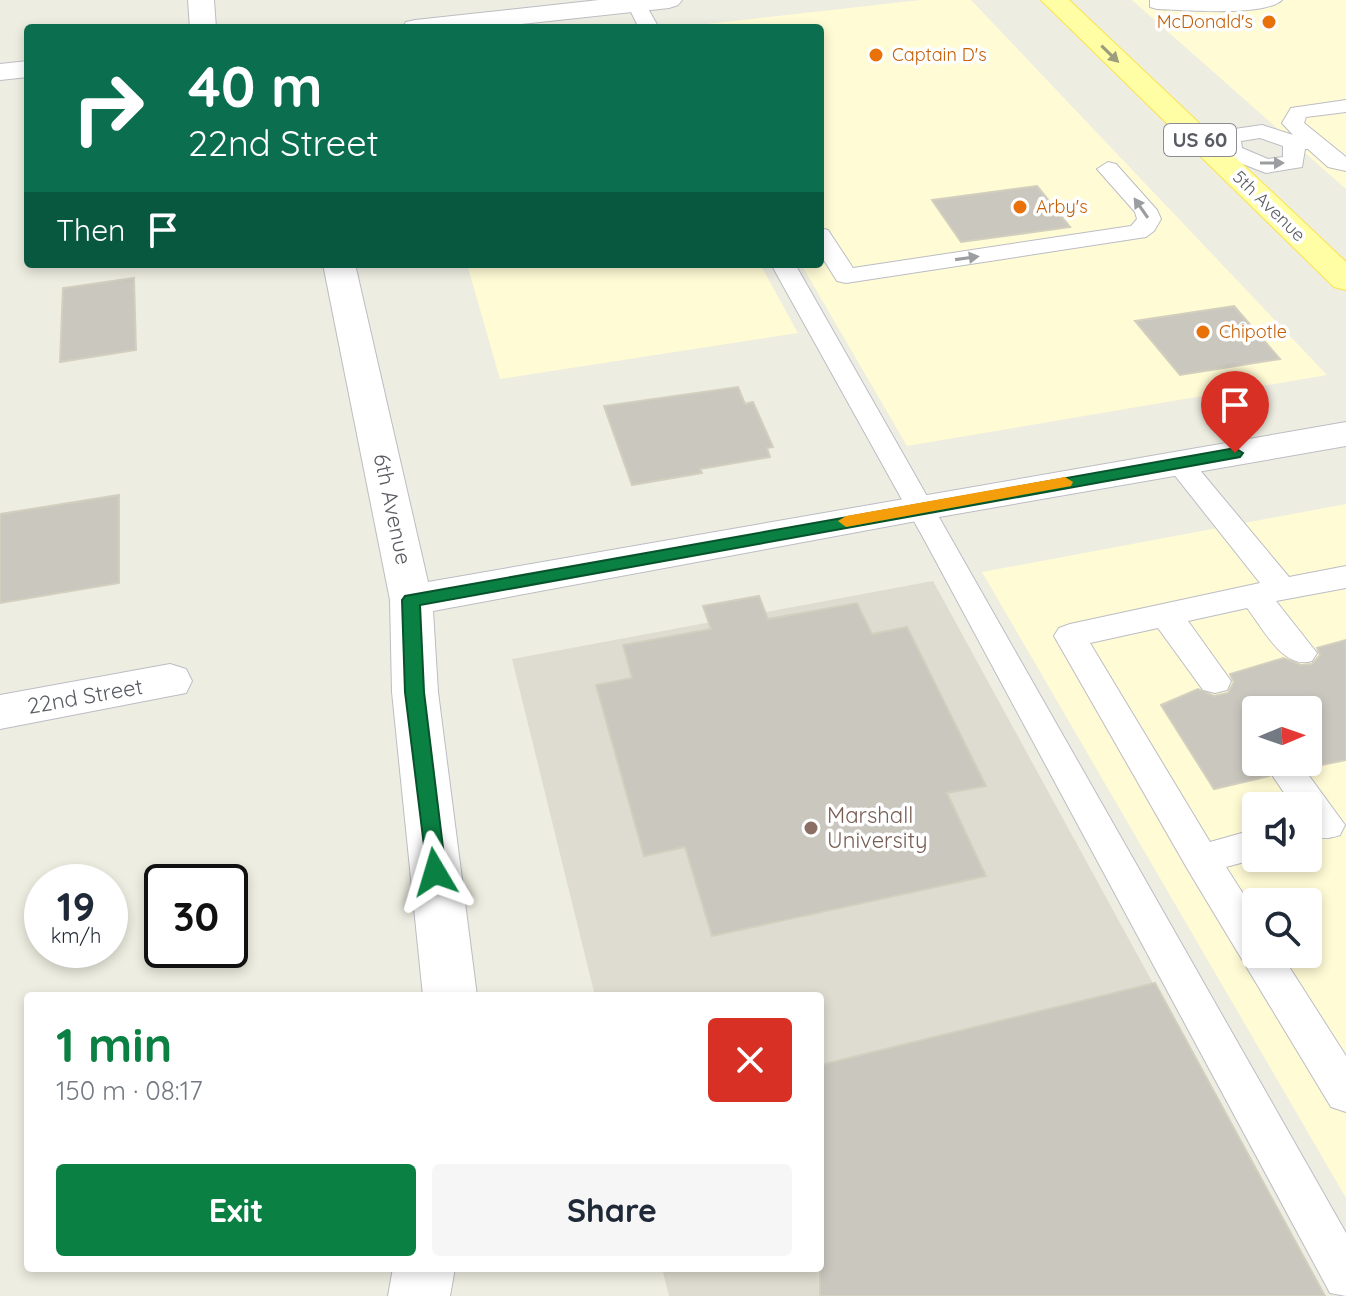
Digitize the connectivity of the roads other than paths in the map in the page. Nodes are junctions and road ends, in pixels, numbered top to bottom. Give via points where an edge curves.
1 (201, 0) edge
2 (669, 0) edge
3 (1054, 0) edge
4 (1273, 0) edge
5 (634, 2) edge
6 (1157, 3) dead end
7 (203, 24) edge
8 (449, 24) edge
9 (647, 24) edge
10 (24, 69) edge
11 (0, 72) edge
12 (1346, 106) edge
13 (1304, 132) junction
14 (1223, 153) junction
15 (1346, 164) edge
16 (1108, 169) dead end
17 (824, 241) edge
18 (340, 268) edge
19 (785, 268) edge
20 (1346, 280) edge
21 (1346, 434) edge
22 (1179, 463) junction
23 (922, 507) junction
24 (1346, 577) edge
25 (1268, 592) junction
26 (411, 600) junction
27 (1166, 615) junction
28 (1301, 653) dead end
29 (170, 681) dead end
30 (1215, 681) dead end
31 (0, 712) edge
32 (1290, 776) edge
33 (1327, 825) edge
34 (1242, 848) edge
35 (1201, 859) junction
36 (1242, 925) edge
37 (1269, 968) edge
38 (450, 992) edge
39 (1346, 1093) edge
40 (423, 1272) edge
41 (1346, 1277) edge
42 (419, 1296) edge

1 - 7 street
2 - 5 street
3 -> 14 main road, 5th Avenue / US 60
4 - 6 lane via 1214,7
5 - 8 street
5 - 9 lane
10 - 11 street
12 - 13 lane via 1298,112
13 - 14 lane via 1229,136
14 -> 13 lane via 1266,166 1294,162
13 - 15 lane via 1336,162
14 - 20 main road, 5th Avenue / US 60
17 -> 16 lane via 846,276 1138,232 1149,219 1146,210
18 - 26 street, 6th Avenue
19 - 23 lane
21 - 22 street
22 - 23 street
22 - 25 lane
23 - 26 street
23 - 41 lane
24 - 25 lane
25 - 27 lane
25 - 28 lane
26 - 38 street, 6th Avenue via 416,706
27 - 30 lane
27 - 35 lane via 1070,636
29 - 31 street, 22nd Street
32 - 33 lane
34 - 35 lane
35 - 36 lane
37 - 39 lane
40 - 42 street

